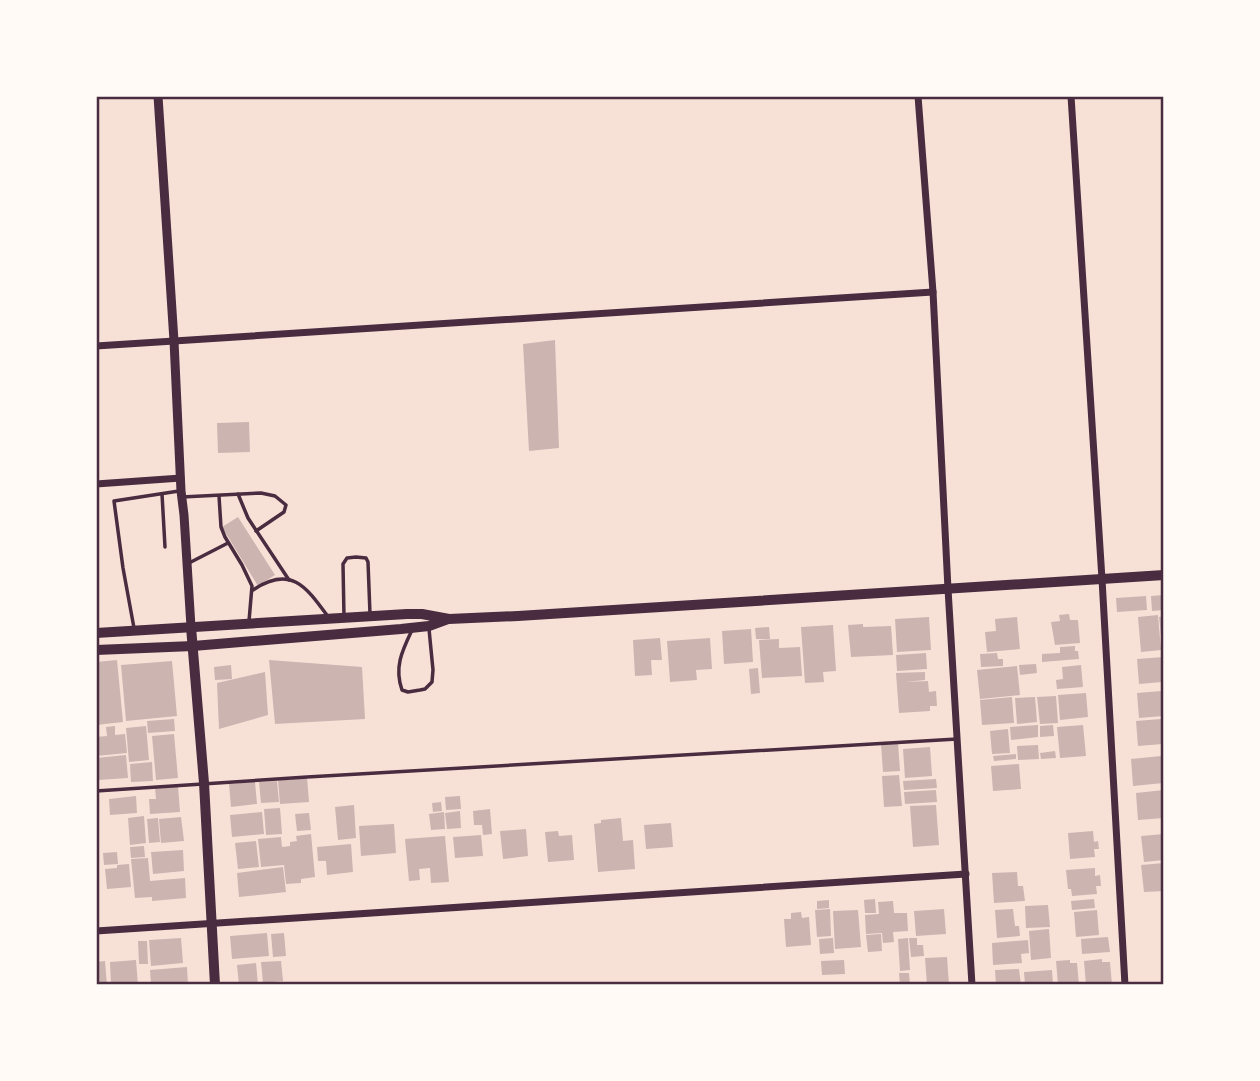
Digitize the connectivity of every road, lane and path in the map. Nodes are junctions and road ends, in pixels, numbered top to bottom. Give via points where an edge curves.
1 (158, 96) edge
2 (918, 96) edge
3 (1071, 96) edge
4 (933, 292) junction
5 (174, 341) junction
6 (96, 346) edge
7 (181, 478) junction
8 (96, 484) edge
9 (162, 494) junction
10 (182, 494) junction
11 (219, 495) junction
12 (238, 495) junction
13 (256, 531) junction
14 (228, 543) junction
15 (165, 547) dead end
16 (187, 563) junction
17 (1164, 575) edge
18 (1102, 579) junction
19 (289, 580) junction
20 (948, 589) junction
21 (253, 590) junction
22 (370, 616) junction
23 (344, 617) junction
24 (329, 618) junction
25 (449, 619) junction
26 (248, 623) junction
27 (429, 626) junction
28 (191, 627) junction
29 (413, 628) junction
30 (134, 630) junction
31 (96, 633) edge
32 (193, 646) junction
33 (96, 650) edge
34 (957, 739) junction
35 (204, 783) junction
36 (96, 791) edge
37 (966, 874) junction
38 (211, 923) junction
39 (96, 931) edge
40 (215, 985) edge
41 (972, 985) edge
42 (1125, 985) edge

1 - 5 street
2 - 4 street
3 - 18 street
4 - 5 street
4 - 20 street
5 - 6 street
5 - 7 street
7 - 8 street
7 - 10 street
9 - 10 lane
9 - 15 lane
9 - 30 lane via 114,501
10 - 11 lane
10 - 16 street
11 - 12 lane
11 - 14 lane via 221,527
12 - 13 lane
12 - 13 lane via 271,494 286,506 281,516
13 - 19 lane
14 - 16 lane
14 - 21 lane
16 - 28 street
17 - 18 main road
18 - 20 main road
18 - 42 street
19 - 21 lane via 272,580
19 - 24 lane via 305,587
20 - 25 main road
20 - 34 street
21 - 26 lane
22 - 23 main road
22 - 23 lane via 368,562 356,556 343,564
22 - 25 main road via 422,614
23 - 24 main road
24 - 26 main road
25 - 27 main road
26 - 28 main road
27 - 29 main road
27 - 29 lane via 432,682 425,689 408,692 402,690 398,666
28 - 30 main road
28 - 32 main road
29 - 32 main road
30 - 31 main road
32 - 33 main road
32 - 35 main road
34 - 35 lane
34 - 37 street
35 - 36 lane
35 - 38 main road
37 - 38 street
37 - 41 street
38 - 39 street
38 - 40 main road

